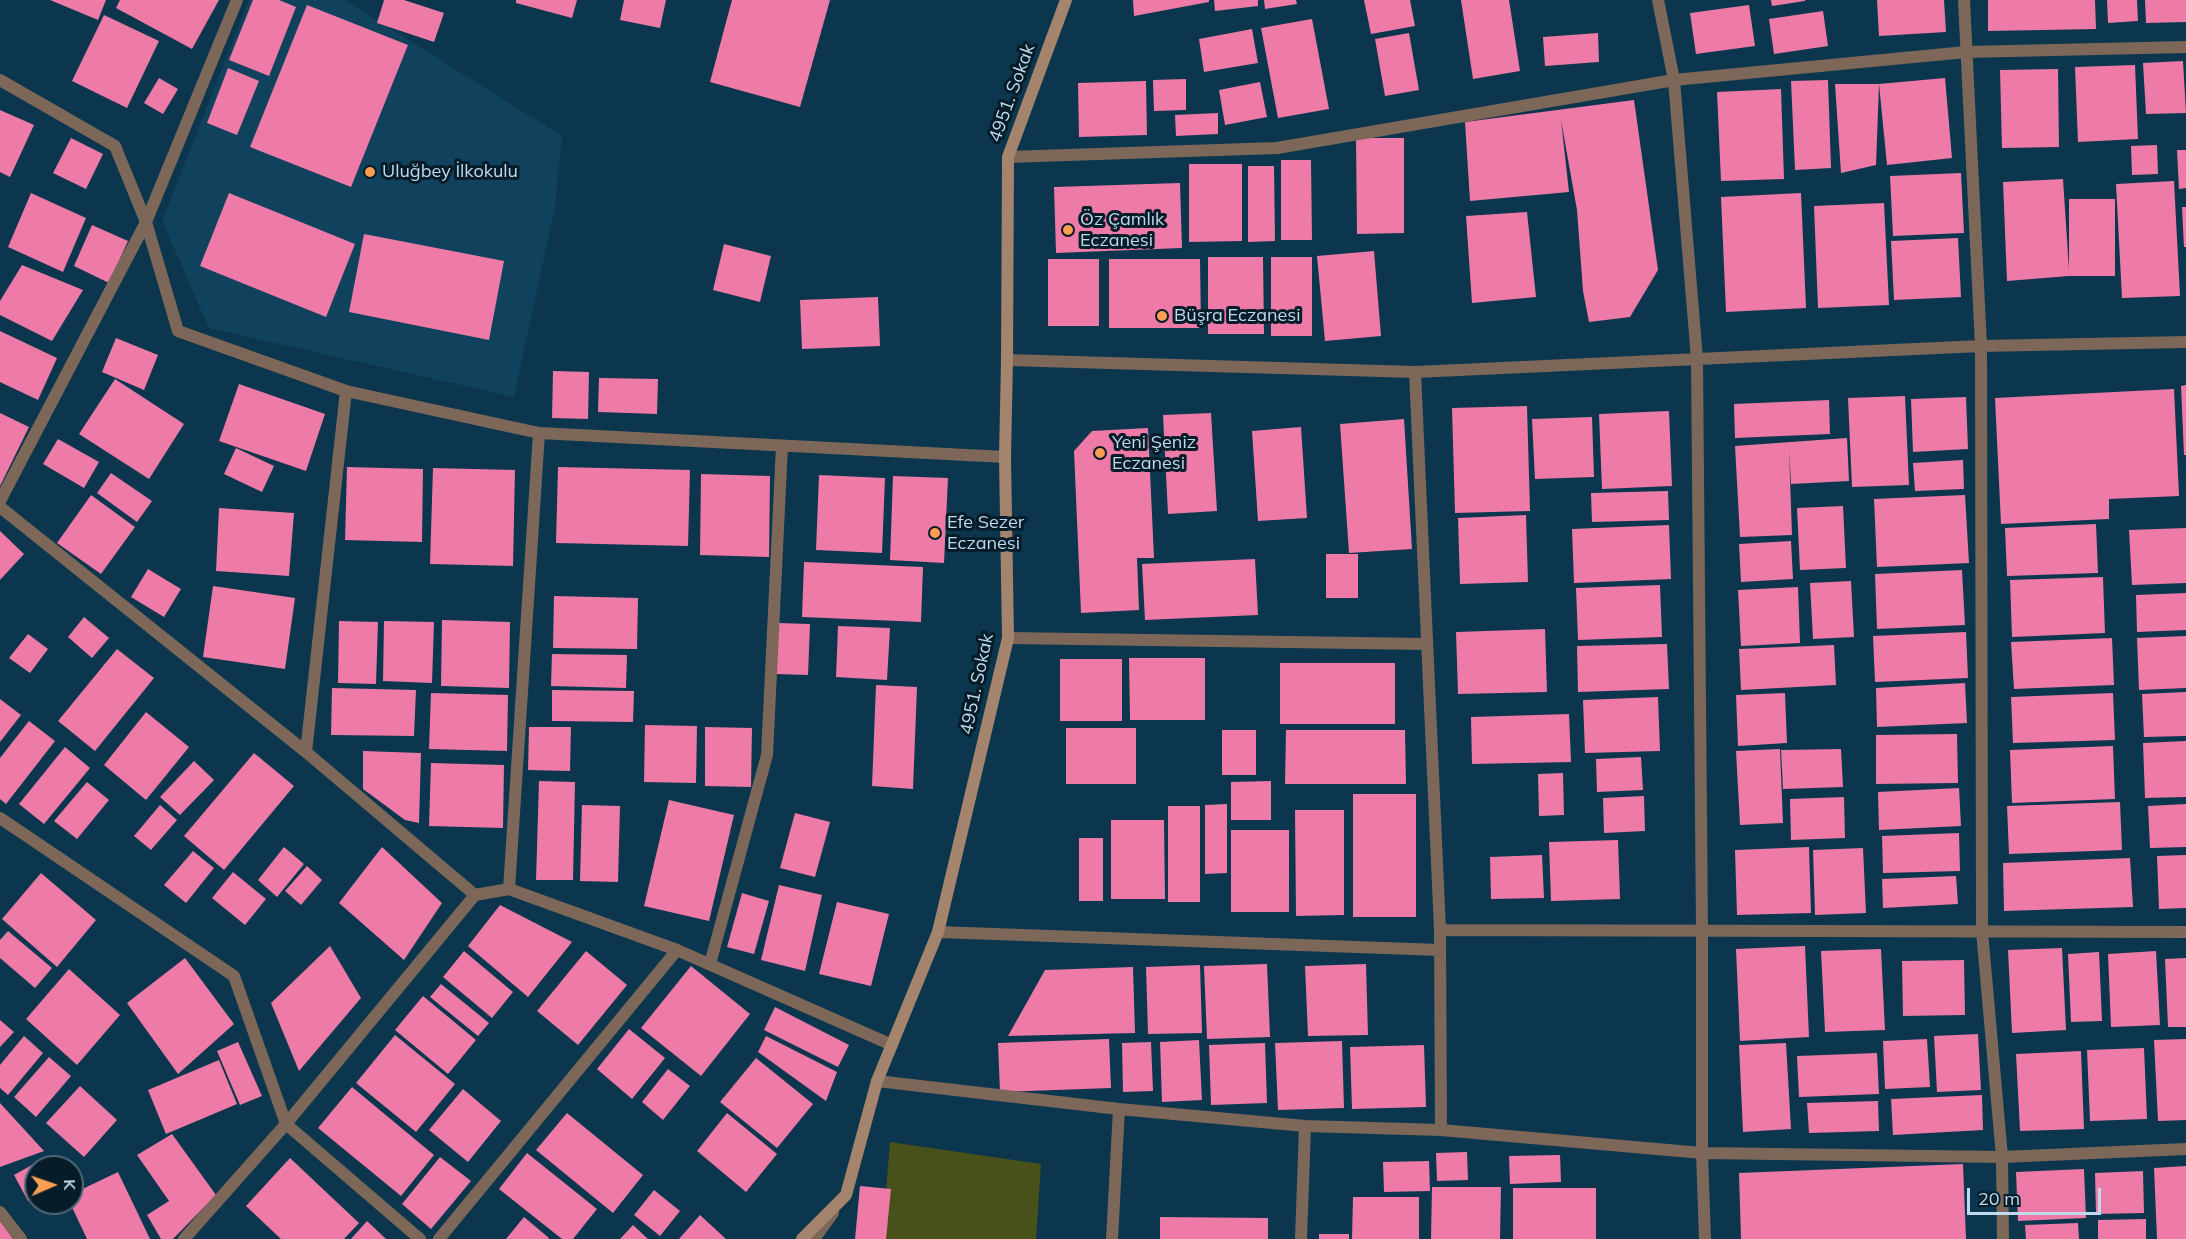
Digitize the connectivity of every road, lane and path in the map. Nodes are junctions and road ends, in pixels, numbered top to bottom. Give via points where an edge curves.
1 (237, 0) edge
2 (1066, 0) edge
3 (1658, 0) edge
4 (1964, 0) edge
5 (2186, 47) edge
6 (1966, 52) junction
7 (0, 80) edge
8 (1674, 80) junction
9 (1008, 157) junction
10 (146, 222) junction
11 (2186, 342) edge
12 (1981, 346) junction
13 (1697, 359) junction
14 (1007, 360) junction
15 (1415, 372) junction
16 (346, 391) junction
17 (539, 433) junction
18 (782, 446) junction
19 (1005, 457) junction
20 (0, 501) edge
21 (0, 507) edge
22 (1008, 638) junction
23 (1427, 644) junction
24 (306, 752) junction
25 (0, 818) edge
26 (509, 889) junction
27 (475, 895) junction
28 (1440, 930) junction
29 (1702, 930) junction
30 (1982, 931) junction
31 (938, 932) junction
32 (2186, 932) edge
33 (677, 950) junction
34 (1440, 950) junction
35 (710, 964) junction
36 (892, 1045) junction
37 (877, 1081) junction
38 (1119, 1109) junction
39 (286, 1124) junction
40 (1305, 1126) junction
41 (1442, 1130) junction
42 (2186, 1149) edge
43 (1702, 1153) junction
44 (2002, 1156) junction
45 (846, 1195) junction
46 (0, 1212) edge
47 (21, 1239) edge
48 (184, 1239) edge
49 (420, 1239) edge
50 (439, 1239) edge
51 (802, 1239) edge
52 (814, 1239) edge
53 (1112, 1239) edge
54 (1301, 1239) edge
55 (1705, 1239) edge
56 (2003, 1239) edge

1 - 10 street
2 - 9 main road, 4951. Sokak
3 - 8 street
4 - 6 street
5 - 6 street
6 - 8 street
6 - 12 street
7 - 10 street via 115,146
8 - 9 street via 1277,148
8 - 13 street
9 - 14 main road, 4951. Sokak
10 - 16 street via 178,331
10 - 20 street
11 - 12 street
12 - 13 street
12 - 30 street
13 - 15 street
13 - 29 street
14 - 15 street
14 - 19 main road, 4951. Sokak
15 - 23 street
16 - 17 street
16 - 24 street
17 - 18 street
17 - 26 street
18 - 19 street
18 - 35 street via 767,754
19 - 22 main road, 4951. Sokak
21 - 24 street
22 - 23 street
22 - 31 main road, 4951. Sokak
23 - 28 street
24 - 27 street
25 - 39 street via 234,976
26 - 27 street
26 - 33 street
27 - 39 street
28 - 29 street
28 - 34 street
29 - 30 street
29 - 43 street
30 - 32 street
30 - 44 street
31 - 34 street
31 - 36 main road, 4951. Sokak
33 - 35 street
33 - 50 street
34 - 41 street
35 - 36 street
36 - 37 main road, 4951. Sokak
37 - 38 street
37 - 45 main road, 4951. Sokak
38 - 40 street
38 - 53 street
39 - 48 street
39 - 49 street
40 - 41 street
40 - 54 street
41 - 43 street
42 - 44 street
43 - 44 street
43 - 55 street
44 - 56 street
45 - 51 main road, 4951. Sokak
45 - 52 street
46 - 47 street

